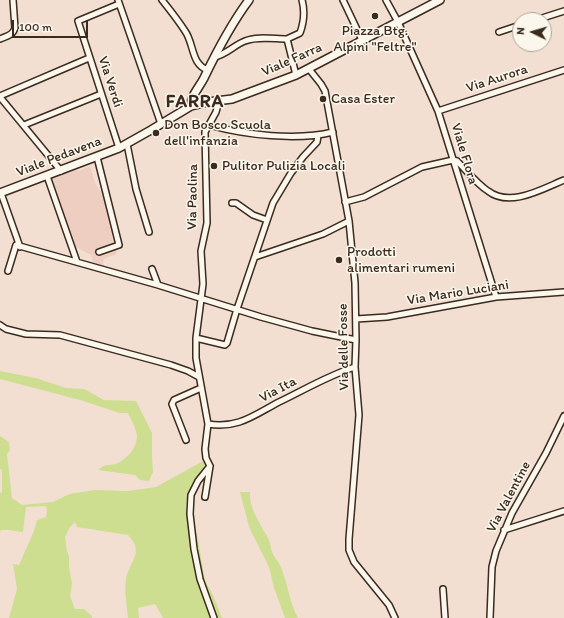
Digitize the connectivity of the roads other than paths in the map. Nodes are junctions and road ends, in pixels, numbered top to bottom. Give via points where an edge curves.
1 (13, 0) edge
2 (162, 0) edge
3 (249, 0) edge
4 (302, 0) edge
5 (343, 0) edge
6 (386, 0) edge
7 (440, 0) edge
8 (119, 2) edge
9 (564, 11) edge
10 (552, 15) edge
11 (398, 22) junction
12 (512, 28) edge
13 (499, 32) dead end
14 (0, 39) edge
15 (287, 39) junction
16 (362, 40) junction
17 (214, 57) junction
18 (89, 58) junction
19 (309, 69) junction
20 (208, 70) junction
21 (564, 70) edge
22 (296, 75) junction
23 (101, 94) junction
24 (0, 97) edge
25 (220, 101) junction
26 (191, 106) junction
27 (438, 111) junction
28 (161, 124) junction
29 (24, 125) junction
30 (209, 125) junction
31 (333, 132) junction
32 (318, 136) junction
33 (126, 144) junction
34 (119, 148) junction
35 (97, 156) junction
36 (453, 160) junction
37 (61, 171) junction
38 (47, 176) junction
39 (564, 180) edge
40 (0, 193) edge
41 (345, 202) junction
42 (232, 203) dead end
43 (267, 220) junction
44 (349, 222) junction
45 (149, 232) dead end
46 (20, 247) junction
47 (98, 252) dead end
48 (255, 257) junction
49 (77, 262) junction
50 (152, 269) dead end
51 (8, 271) dead end
52 (158, 285) junction
53 (564, 292) edge
54 (200, 297) junction
55 (496, 297) junction
56 (237, 309) junction
57 (356, 319) junction
58 (0, 325) edge
59 (196, 338) junction
60 (356, 340) junction
61 (355, 367) junction
62 (199, 378) junction
63 (201, 388) junction
64 (564, 416) edge
65 (209, 425) junction
66 (186, 440) dead end
67 (210, 466) junction
68 (205, 497) dead end
69 (564, 511) edge
70 (504, 530) junction
71 (443, 589) dead end
72 (214, 618) edge
73 (395, 618) edge
74 (445, 618) edge
75 (490, 618) edge

1 - 14 street via 14,32
2 - 20 street via 186,32 201,68
3 - 17 main road
4 - 15 street via 304,18 300,33
5 - 16 street
6 - 11 street, Viale Flora
7 - 11 main road, Viale Farra
8 - 18 street, Via Verdi via 78,21
8 - 28 street
9 - 10 street
11 - 16 main road, Viale Farra
11 - 27 street, Viale Flora
12 - 13 street
15 - 17 street via 245,41
15 - 22 street
16 - 19 main road, Viale Farra
17 - 20 main road
18 - 23 street, Via Verdi
18 - 24 street
19 - 22 main road, Viale Farra
19 - 31 street, Via delle Fosse via 325,92
20 - 26 main road via 191,98
21 - 27 street, Via Aurora
22 - 25 main road, Viale Farra
23 - 29 street
23 - 34 street, Via Verdi
24 - 29 street
25 - 26 main road, Viale Farra
25 - 30 street, Via Paolina
26 - 28 main road, Viale Pedavena
27 - 36 street, Viale Flora
28 - 33 main road, Viale Pedavena
29 - 37 street
30 - 32 street via 267,135
30 - 54 street, Via Paolina via 205,132 207,223 201,251 203,284
31 - 32 street
31 - 41 street, Via delle Fosse
32 - 43 street via 317,142 303,157 280,191
33 - 34 main road, Viale Pedavena
33 - 45 street
34 - 35 main road, Viale Pedavena
35 - 37 main road, Viale Pedavena
35 - 47 street via 119,246
36 - 39 street via 497,196 527,196
36 - 41 street via 422,167 364,196
36 - 55 street, Viale Flora
37 - 38 main road, Viale Pedavena
38 - 40 main road, Viale Pedavena
38 - 49 street
40 - 46 street
41 - 44 street, Via delle Fosse
42 - 43 street
43 - 48 street
44 - 48 street via 323,234
44 - 57 street, Via delle Fosse
46 - 49 street
46 - 51 street via 16,246
48 - 56 street
49 - 52 street
50 - 52 street
52 - 54 street
53 - 55 street, Via Mario Luciani
54 - 56 street
54 - 59 street, Via Paolina
55 - 57 street, Via Mario Luciani via 387,317
56 - 59 street via 225,345
56 - 60 street via 312,331
57 - 60 street, Via delle Fosse
58 - 62 street via 26,334 60,336 171,365
59 - 62 street, Via Paolina
60 - 61 street, Via delle Fosse
61 - 65 street, Via Ita via 331,376 246,421
61 - 73 street, Via delle Fosse via 359,415 349,550 354,562 389,605
62 - 63 street, Via Paolina
63 - 65 street, Via Paolina
63 - 66 street via 174,400 172,404
64 - 70 street, Via Valentine
65 - 67 street, Via Paolina via 205,449
67 - 68 street, Via Paolina
67 - 72 street via 191,495 190,514 200,579
69 - 70 street
70 - 75 street, Via Valentine via 492,567
71 - 74 street

